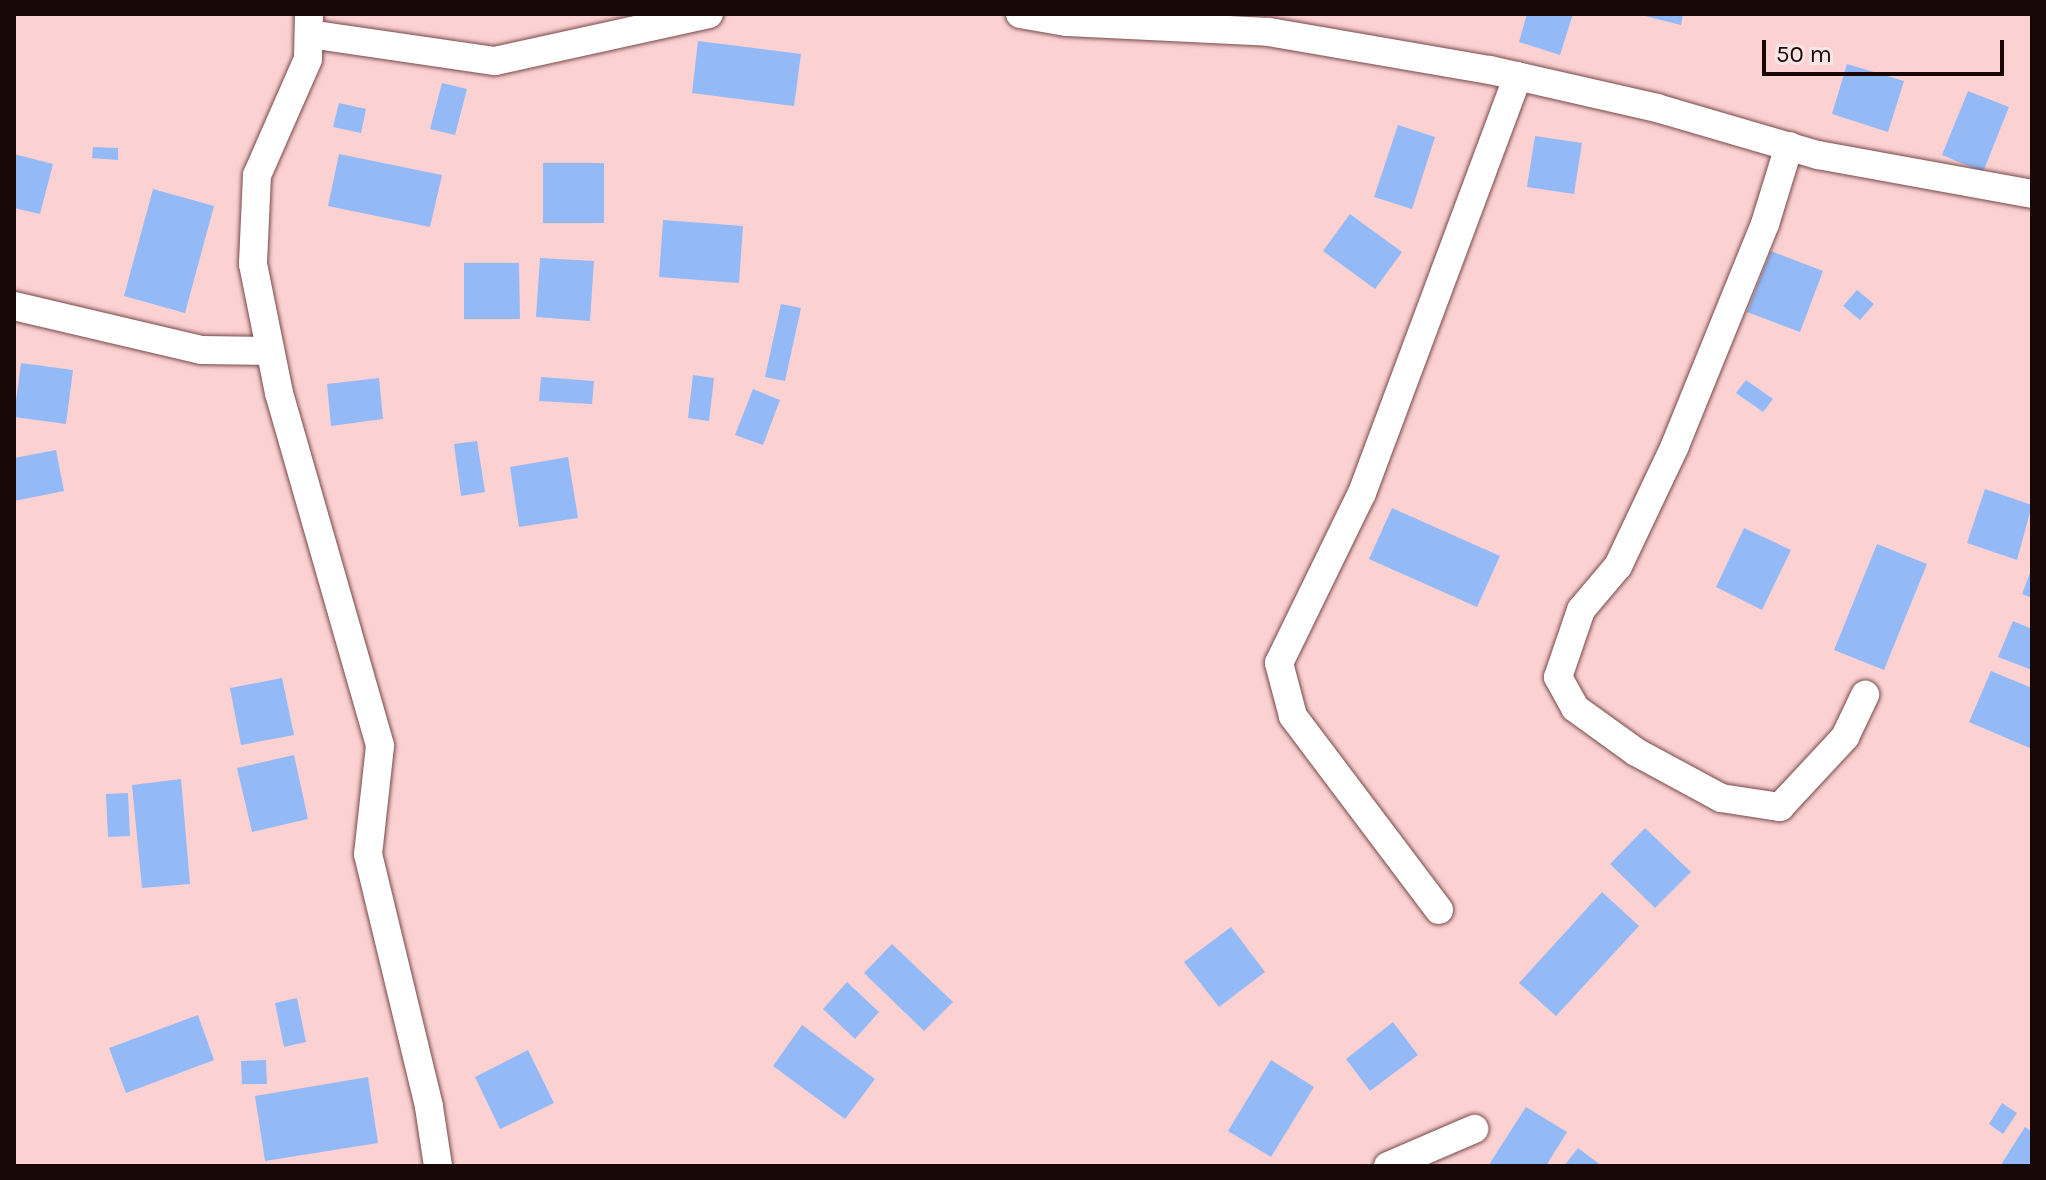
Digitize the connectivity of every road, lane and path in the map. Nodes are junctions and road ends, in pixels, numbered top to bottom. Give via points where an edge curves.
1 (709, 14) edge
2 (1020, 14) edge
3 (1082, 18) edge
4 (309, 24) edge
5 (1518, 76) junction
6 (1789, 146) junction
7 (2032, 194) edge
8 (14, 306) edge
9 (270, 351) junction
10 (1865, 695) dead end
11 (1439, 910) dead end
12 (1474, 1129) dead end
13 (438, 1166) edge
14 (1388, 1166) edge

1 - 4 street via 495,61
2 - 3 street
3 - 5 street via 1269,32
4 - 9 street via 308,59 257,175 253,264
5 - 6 street
5 - 11 street via 1362,493 1279,663 1293,716 1351,800
6 - 7 street
6 - 10 street via 1765,224 1675,446 1618,566 1581,610 1558,677 1575,708 1636,752 1721,798 1780,807 1845,737
8 - 9 street via 202,350
9 - 13 street via 340,621 380,746 368,854
12 - 14 street

